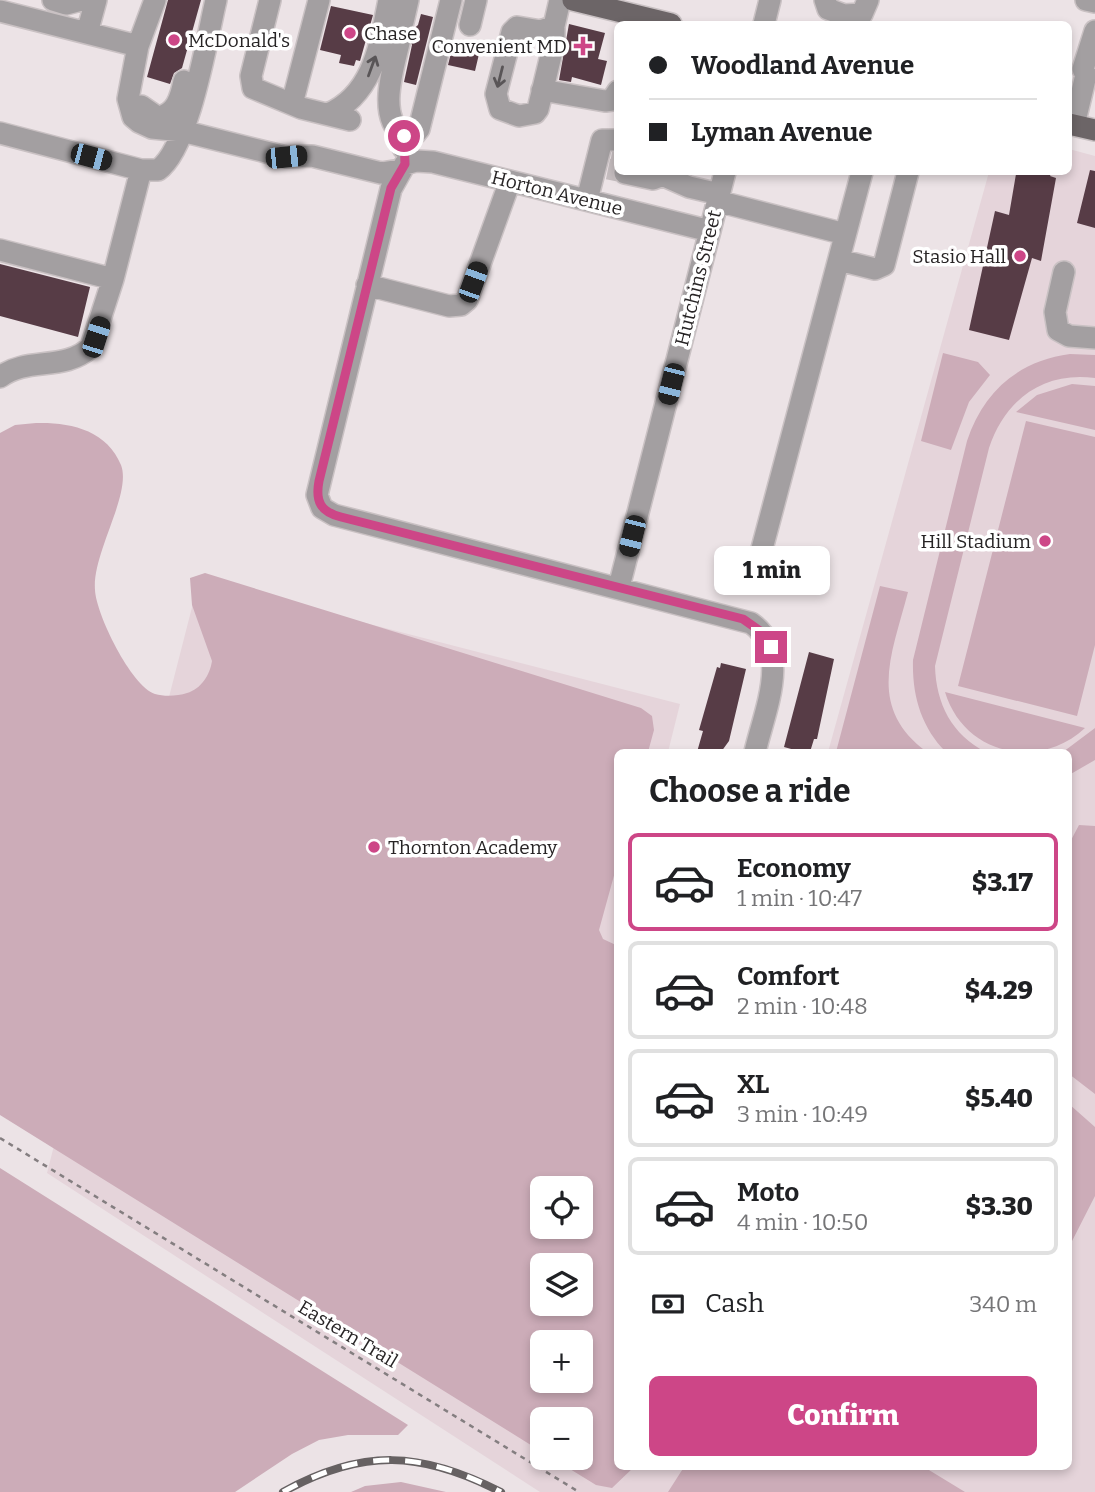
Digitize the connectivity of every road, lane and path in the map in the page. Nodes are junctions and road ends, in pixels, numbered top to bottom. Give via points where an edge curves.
1 (53, 0) edge
2 (81, 0) edge
3 (96, 0) edge
4 (215, 0) edge
5 (270, 0) edge
6 (319, 0) edge
7 (408, 0) edge
8 (451, 0) edge
9 (475, 0) edge
10 (770, 0) edge
11 (825, 0) edge
12 (868, 0) edge
13 (1086, 0) edge
14 (574, 1) edge
15 (1095, 2) edge
16 (612, 5) edge
17 (154, 6) edge
18 (2, 7) edge
19 (392, 14) edge
20 (634, 20) edge
21 (765, 21) edge
22 (470, 25) dead end
23 (554, 26) junction
24 (1095, 31) edge
25 (87, 33) junction
26 (138, 46) junction
27 (1083, 71) edge
28 (542, 90) junction
29 (614, 97) edge
30 (292, 104) junction
31 (328, 114) junction
32 (351, 120) dead end
33 (1072, 121) edge
34 (1072, 124) edge
35 (1095, 130) edge
36 (182, 131) junction
37 (0, 133) edge
38 (404, 136) junction
39 (608, 158) edge
40 (402, 167) junction
41 (141, 170) junction
42 (644, 175) edge
43 (666, 175) edge
44 (671, 175) edge
45 (724, 175) edge
46 (861, 175) edge
47 (907, 175) edge
48 (510, 181) junction
49 (718, 197) junction
50 (587, 200) junction
51 (710, 231) junction
52 (845, 234) junction
53 (0, 250) edge
54 (839, 260) junction
55 (1064, 272) dead end
56 (113, 279) junction
57 (367, 285) junction
58 (1095, 338) edge
59 (0, 377) edge
60 (755, 575) dead end
61 (619, 587) junction
62 (756, 749) edge
63 (0, 1138) edge
64 (579, 1492) edge

1 - 2 street via 66,4
3 - 25 street
4 - 17 street via 198,22 180,99 172,112 162,117 146,111 139,100
4 - 36 street
5 - 30 street via 251,76 253,88
6 - 30 street
7 - 19 street
8 - 38 street via 419,129
9 - 22 street
10 - 21 street
11 - 12 street via 828,9 851,16 862,14
13 - 15 street
14 - 16 main road
14 - 23 street
16 - 20 main road
17 - 26 street, Horton Avenue
18 - 25 street
31 -> 19 street via 350,100 367,79
19 - 38 street via 390,107
23 - 28 street
23 -> 28 street via 541,31 514,28 496,100 506,112 530,116 538,109
24 - 27 street
25 - 26 street
26 - 36 street, Horton Avenue via 128,99 133,117 152,128
27 - 33 street via 1086,75
28 - 29 street via 605,101
30 - 31 street
31 - 32 street
34 - 35 main road
36 - 40 street, Horton Avenue via 286,157 312,156 381,173
36 - 41 street via 164,165 151,172
37 - 41 street
38 - 40 street
39 - 50 street
40 - 48 street, Horton Avenue via 423,160
40 - 57 street via 391,188
41 - 56 street
42 - 43 street via 653,179
44 - 49 street
45 - 49 street, Hutchins Street
46 - 52 street
47 - 54 street via 884,265 875,269
48 - 50 street, Horton Avenue
48 - 57 street via 467,300 461,305
49 - 51 street, Hutchins Street
49 - 52 street
50 - 51 street, Horton Avenue
51 - 61 street, Hutchins Street
52 - 54 street
53 - 56 street
54 - 60 street
55 - 58 street via 1055,312 1058,330 1069,336
56 - 59 street via 96,337 84,354 66,362 24,365
57 - 61 street via 319,481 319,504 341,517
61 - 62 street via 743,619 763,633 771,647 774,671
63 - 64 path, Eastern Trail

